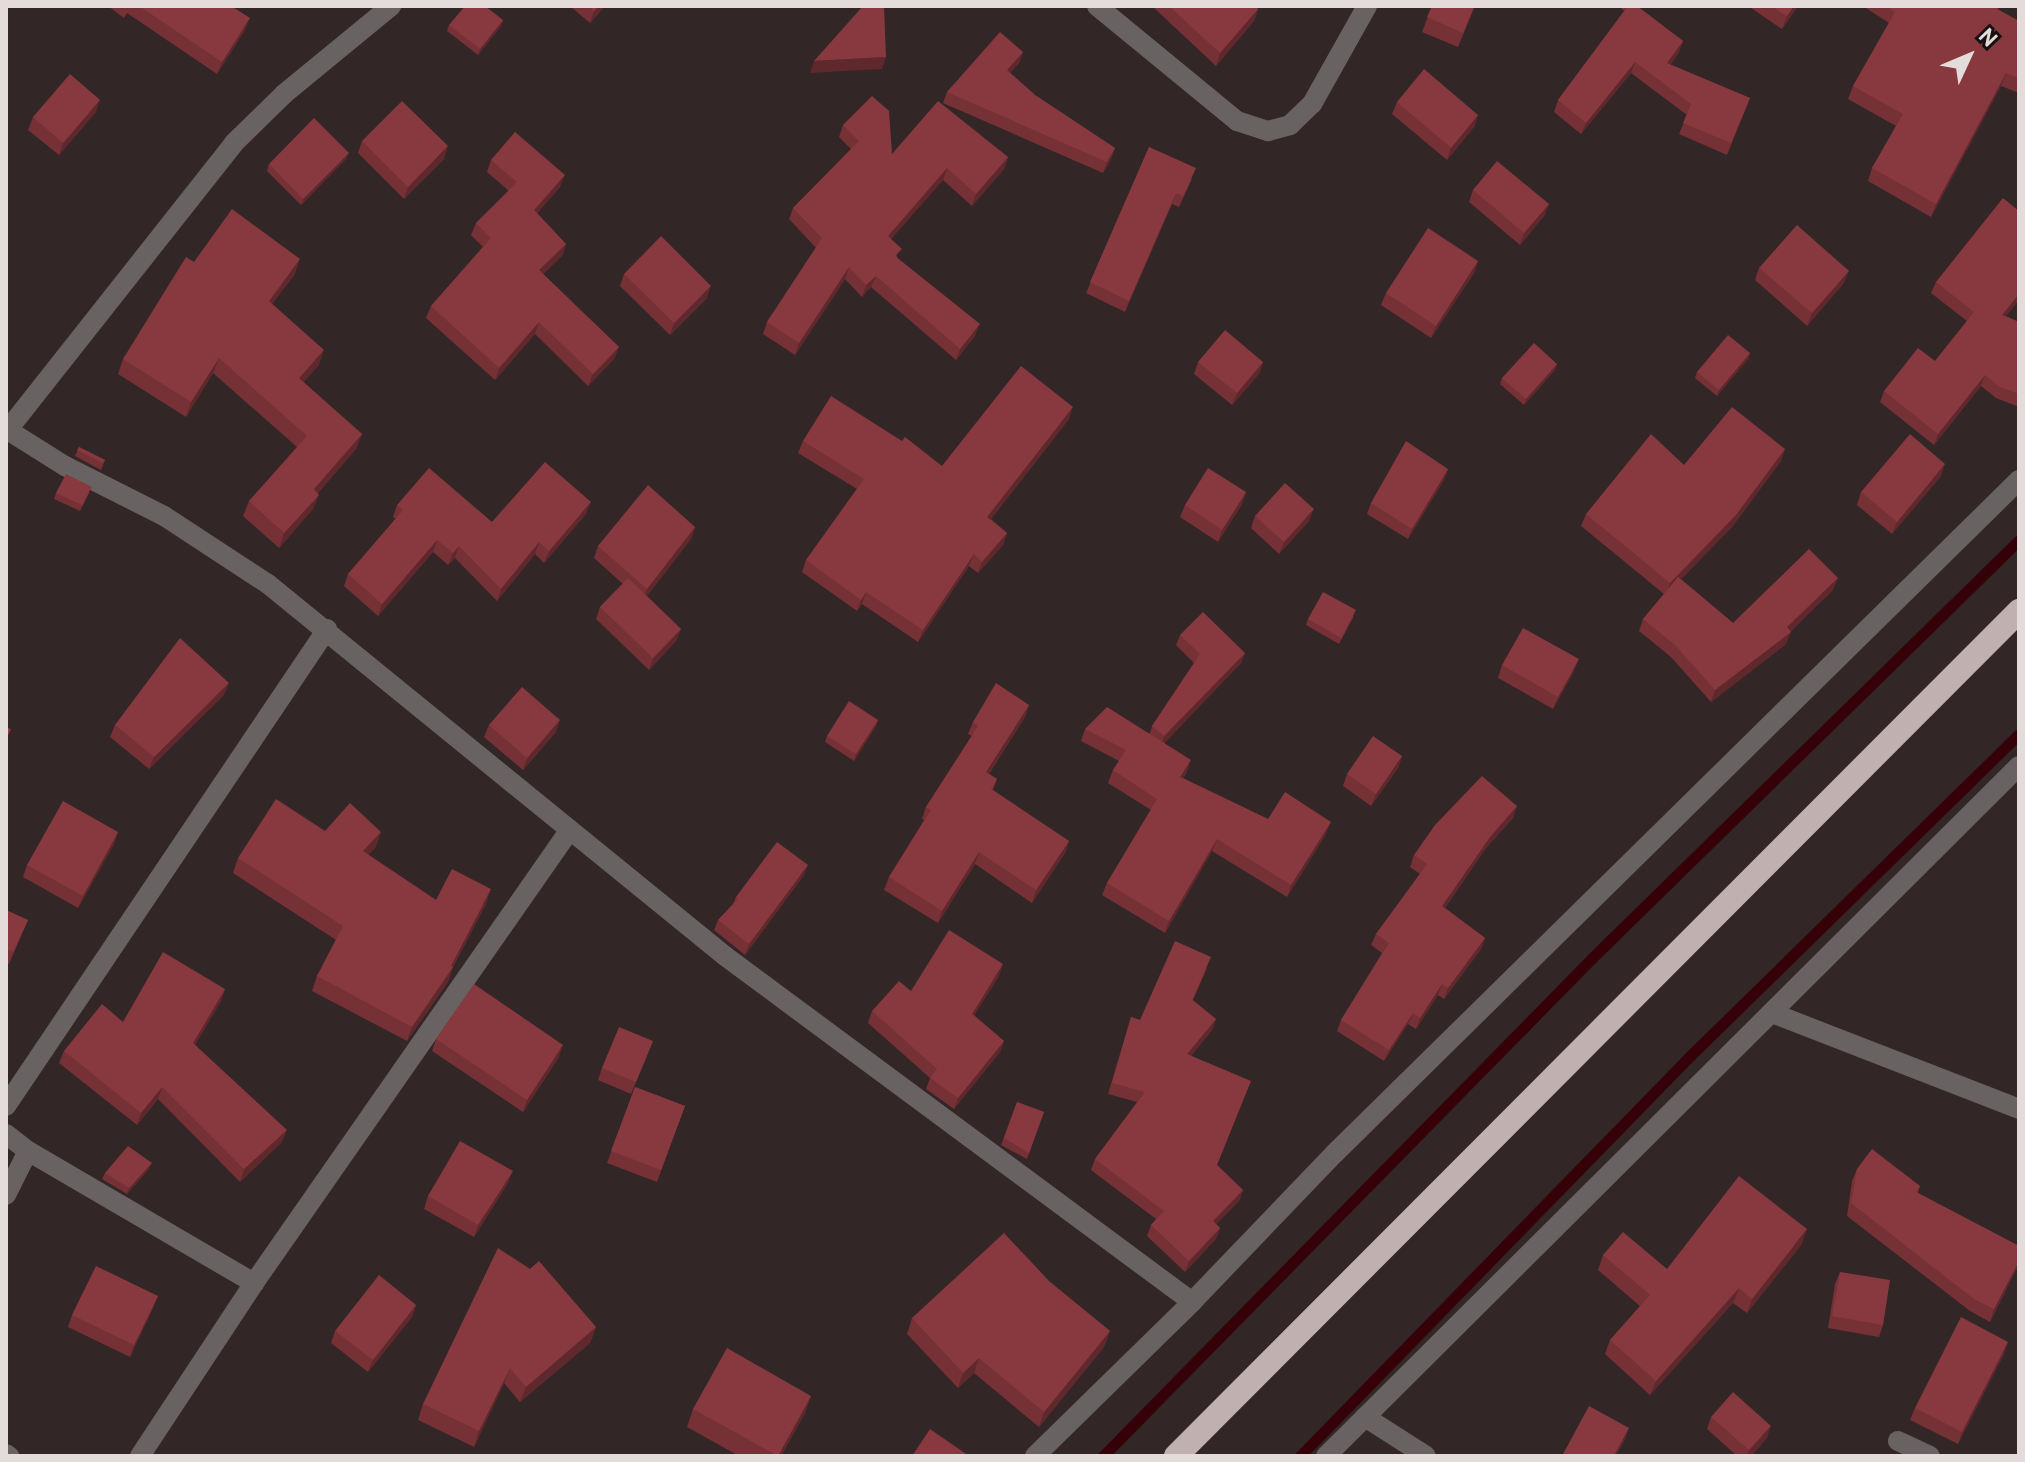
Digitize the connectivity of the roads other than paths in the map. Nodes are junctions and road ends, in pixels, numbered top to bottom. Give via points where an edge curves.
1 (391, 6) edge
2 (1097, 6) edge
3 (1367, 6) edge
4 (7, 430) edge
5 (2019, 480) edge
6 (2019, 611) edge
7 (327, 629) junction
8 (2019, 766) edge
9 (569, 831) junction
10 (1772, 1013) junction
11 (6, 1106) edge
12 (2019, 1109) edge
13 (6, 1134) edge
14 (28, 1151) junction
15 (6, 1195) edge
16 (254, 1283) junction
17 (1192, 1302) junction
18 (1365, 1417) junction
19 (1898, 1441) dead end
20 (140, 1456) edge
21 (1035, 1456) edge
22 (1176, 1456) edge
23 (1326, 1456) edge
24 (1426, 1456) edge
25 (1930, 1456) edge

1 - 4 street via 284,94 234,143
2 - 3 street via 1237,121 1268,131 1290,125 1312,104
4 - 7 street via 164,516
5 - 17 street via 1335,1153
6 - 22 highway
7 - 9 street
7 - 11 street
8 - 10 street
9 - 16 street
9 - 17 street via 725,956
10 - 12 street
10 - 18 street
13 - 14 street
14 - 15 street
14 - 16 street
16 - 20 street
17 - 21 street
18 - 23 street
18 - 24 street
19 - 25 street

